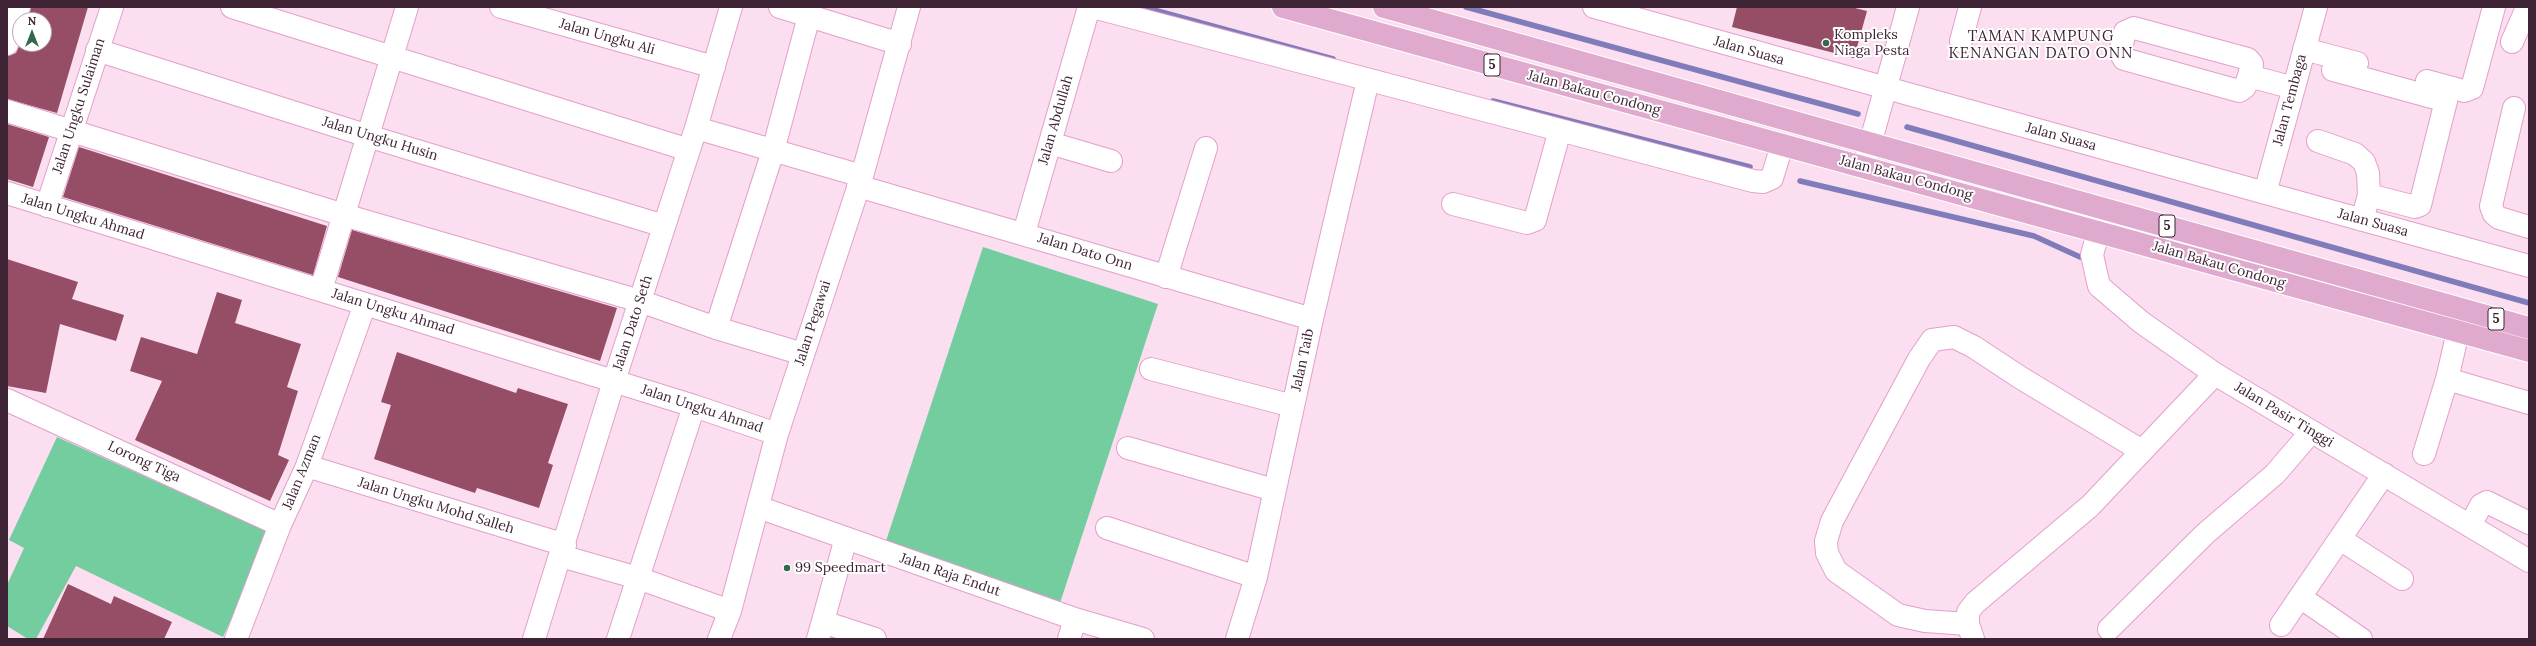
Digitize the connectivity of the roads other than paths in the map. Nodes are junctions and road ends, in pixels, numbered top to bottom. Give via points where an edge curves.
1 (19, 7) edge
2 (112, 7) edge
3 (232, 7) edge
4 (407, 7) edge
5 (501, 7) edge
6 (731, 7) edge
7 (780, 7) edge
8 (908, 7) edge
9 (1089, 7) edge
10 (1093, 7) edge
11 (1283, 7) edge
12 (1384, 7) edge
13 (1594, 7) edge
14 (1908, 7) edge
15 (1970, 7) edge
16 (2316, 7) edge
17 (2494, 7) edge
18 (2529, 9) edge
19 (1652, 15) edge
20 (809, 16) junction
21 (1961, 42) dead end
22 (2512, 42) dead end
23 (7, 44) edge
24 (900, 44) junction
25 (2304, 49) junction
26 (97, 50) junction
27 (392, 57) junction
28 (714, 67) junction
29 (2333, 70) dead end
30 (2249, 76) junction
31 (1368, 80) junction
32 (2294, 88) junction
33 (1885, 89) junction
34 (2514, 108) dead end
35 (7, 111) edge
36 (696, 128) junction
37 (71, 130) junction
38 (1560, 130) junction
39 (368, 136) junction
40 (2318, 141) dead end
41 (1050, 143) junction
42 (1870, 143) junction
43 (1782, 144) junction
44 (1206, 148) dead end
45 (689, 150) junction
46 (773, 151) junction
47 (1111, 161) dead end
48 (1864, 166) junction
49 (860, 181) junction
50 (7, 193) edge
51 (2265, 193) junction
52 (2369, 195) junction
53 (1453, 204) dead end
54 (47, 206) junction
55 (344, 215) junction
56 (2362, 220) junction
57 (664, 226) junction
58 (2529, 228) edge
59 (1024, 233) junction
60 (2100, 236) junction
61 (2529, 266) edge
62 (1166, 276) junction
63 (321, 290) junction
64 (640, 301) junction
65 (365, 304) junction
66 (1312, 319) junction
67 (716, 328) junction
68 (2529, 328) edge
69 (2458, 332) junction
70 (2529, 351) edge
71 (803, 354) junction
72 (1152, 369) dead end
73 (2214, 374) junction
74 (2447, 379) junction
75 (614, 381) junction
76 (7, 400) edge
77 (2529, 403) edge
78 (694, 406) junction
79 (1293, 406) junction
80 (2311, 432) junction
81 (777, 434) junction
82 (1128, 448) dead end
83 (2142, 451) junction
84 (2424, 454) dead end
85 (307, 466) junction
86 (2384, 474) junction
87 (1274, 490) junction
88 (758, 507) junction
89 (2529, 523) edge
90 (280, 525) junction
91 (2470, 526) junction
92 (1108, 528) dead end
93 (846, 538) junction
94 (2340, 539) junction
95 (563, 551) junction
96 (2529, 561) edge
97 (1256, 576) junction
98 (638, 578) junction
99 (2402, 580) dead end
100 (2300, 597) junction
101 (730, 611) junction
102 (2281, 625) dead end
103 (1072, 629) edge
104 (2109, 629) dead end
105 (820, 631) edge
106 (1970, 631) edge
107 (236, 639) edge
108 (534, 639) edge
109 (618, 639) edge
110 (720, 639) edge
111 (875, 639) edge
112 (1143, 639) edge
113 (1237, 639) edge
114 (2361, 639) edge

1 - 23 street
2 - 26 street, Jalan Ungku Sulaiman
3 - 27 street
4 - 27 street
5 - 28 street, Jalan Ungku Ali
6 - 28 street, Jalan Dato Seth
7 - 20 street
8 - 24 street, Jalan Pegawai
9 - 41 street, Jalan Abdullah
10 - 31 street
11 - 43 main road, Jalan Bakau Condong / 5
12 - 42 main road, Jalan Bakau Condong / 5
13 - 19 street, Jalan Suasa
14 - 33 street
15 - 21 street
16 - 25 street, Jalan Tembaga
17 - 25 street via 2472,88 2468,90
18 - 22 street via 2526,10
19 - 33 street, Jalan Suasa
20 - 24 street
20 - 46 street
24 - 49 street, Jalan Pegawai
25 - 32 street, Jalan Tembaga
26 - 37 street, Jalan Ungku Sulaiman
26 - 39 street, Jalan Ungku Husin
27 - 39 street
27 - 45 street
28 - 36 street, Jalan Dato Seth
29 - 52 street via 2446,101 2420,205 2415,207
30 - 30 street via 2252,64 2248,59 2134,28 2125,32 2120,52 2124,59 2239,91 2245,87
30 - 32 street
31 - 38 street
31 - 66 street, Jalan Taib
32 - 51 street, Jalan Tembaga
33 - 42 street
33 - 51 street, Jalan Suasa
34 - 58 street via 2490,206 2499,218
35 - 37 street
36 - 45 street, Jalan Dato Seth
36 - 46 street, Jalan Dato Onn
37 - 54 street, Jalan Ungku Sulaiman
37 - 55 street
38 - 43 street via 1763,182 1772,178
38 - 53 street via 1535,220 1527,223
39 - 55 street
39 - 57 street, Jalan Ungku Husin
40 - 52 street via 2355,154 2364,162 2368,173
41 - 47 street
41 - 59 street, Jalan Abdullah
42 - 48 street
42 - 68 main road, Jalan Bakau Condong / 5
43 - 48 main road, Jalan Bakau Condong / 5
44 - 62 street
45 - 57 street, Jalan Dato Seth
46 - 49 street, Jalan Dato Onn
46 - 67 street
48 - 60 main road, Jalan Bakau Condong / 5
49 - 59 street, Jalan Dato Onn
49 - 71 street, Jalan Pegawai
50 - 54 street, Jalan Ungku Ahmad
51 - 56 street, Jalan Suasa
52 - 56 street
54 - 63 street, Jalan Ungku Ahmad
55 - 63 street
55 - 64 street
56 - 61 street, Jalan Suasa
57 - 64 street, Jalan Dato Seth
59 - 62 street, Jalan Dato Onn
60 - 69 main road, Jalan Bakau Condong / 5
60 - 73 street, Jalan Pasir Tinggi via 2092,255 2099,286 2141,322
62 - 66 street, Jalan Dato Onn
63 - 65 street, Jalan Ungku Ahmad
64 - 67 street
64 - 75 street, Jalan Dato Seth
65 - 75 street, Jalan Ungku Ahmad
65 - 85 street, Jalan Azman
66 - 79 street, Jalan Taib
67 - 71 street
69 - 70 main road, Jalan Bakau Condong / 5
69 - 74 street
71 - 81 street, Jalan Pegawai
72 - 79 street
73 - 80 street, Jalan Pasir Tinggi
73 - 83 street
74 - 77 street
74 - 84 street
75 - 78 street, Jalan Ungku Ahmad
75 - 95 street, Jalan Dato Seth
76 - 90 street, Lorong Tiga
78 - 81 street, Jalan Ungku Ahmad
78 - 98 street
79 - 87 street, Jalan Taib
80 - 86 street, Jalan Pasir Tinggi
80 - 104 street via 2275,474 2206,532
81 - 88 street, Jalan Pegawai
82 - 87 street
83 - 106 street via 2090,506 1975,603 1968,612
83 - 106 street via 2020,378 1974,347 1954,337 1932,340 1832,521 1826,541 1827,553 1836,571 1898,616
85 - 90 street, Jalan Azman
85 - 95 street, Jalan Ungku Mohd Salleh
86 - 91 street, Jalan Pasir Tinggi
86 - 94 street
87 - 97 street, Jalan Taib
88 - 93 street, Jalan Raja Endut
88 - 101 street, Jalan Pegawai
89 - 91 street via 2487,502 2481,505
90 - 107 street, Jalan Azman
91 - 96 street, Jalan Pasir Tinggi
92 - 97 street
93 - 103 street, Jalan Raja Endut
93 - 105 street
94 - 99 street
94 - 100 street
95 - 98 street, Jalan Ungku Mohd Salleh
95 - 108 street, Jalan Dato Seth
97 - 113 street, Jalan Taib
98 - 101 street, Jalan Ungku Mohd Salleh
98 - 109 street
100 - 102 street
100 - 114 street
101 - 110 street, Jalan Pegawai
103 - 112 street, Jalan Raja Endut
105 - 111 street

